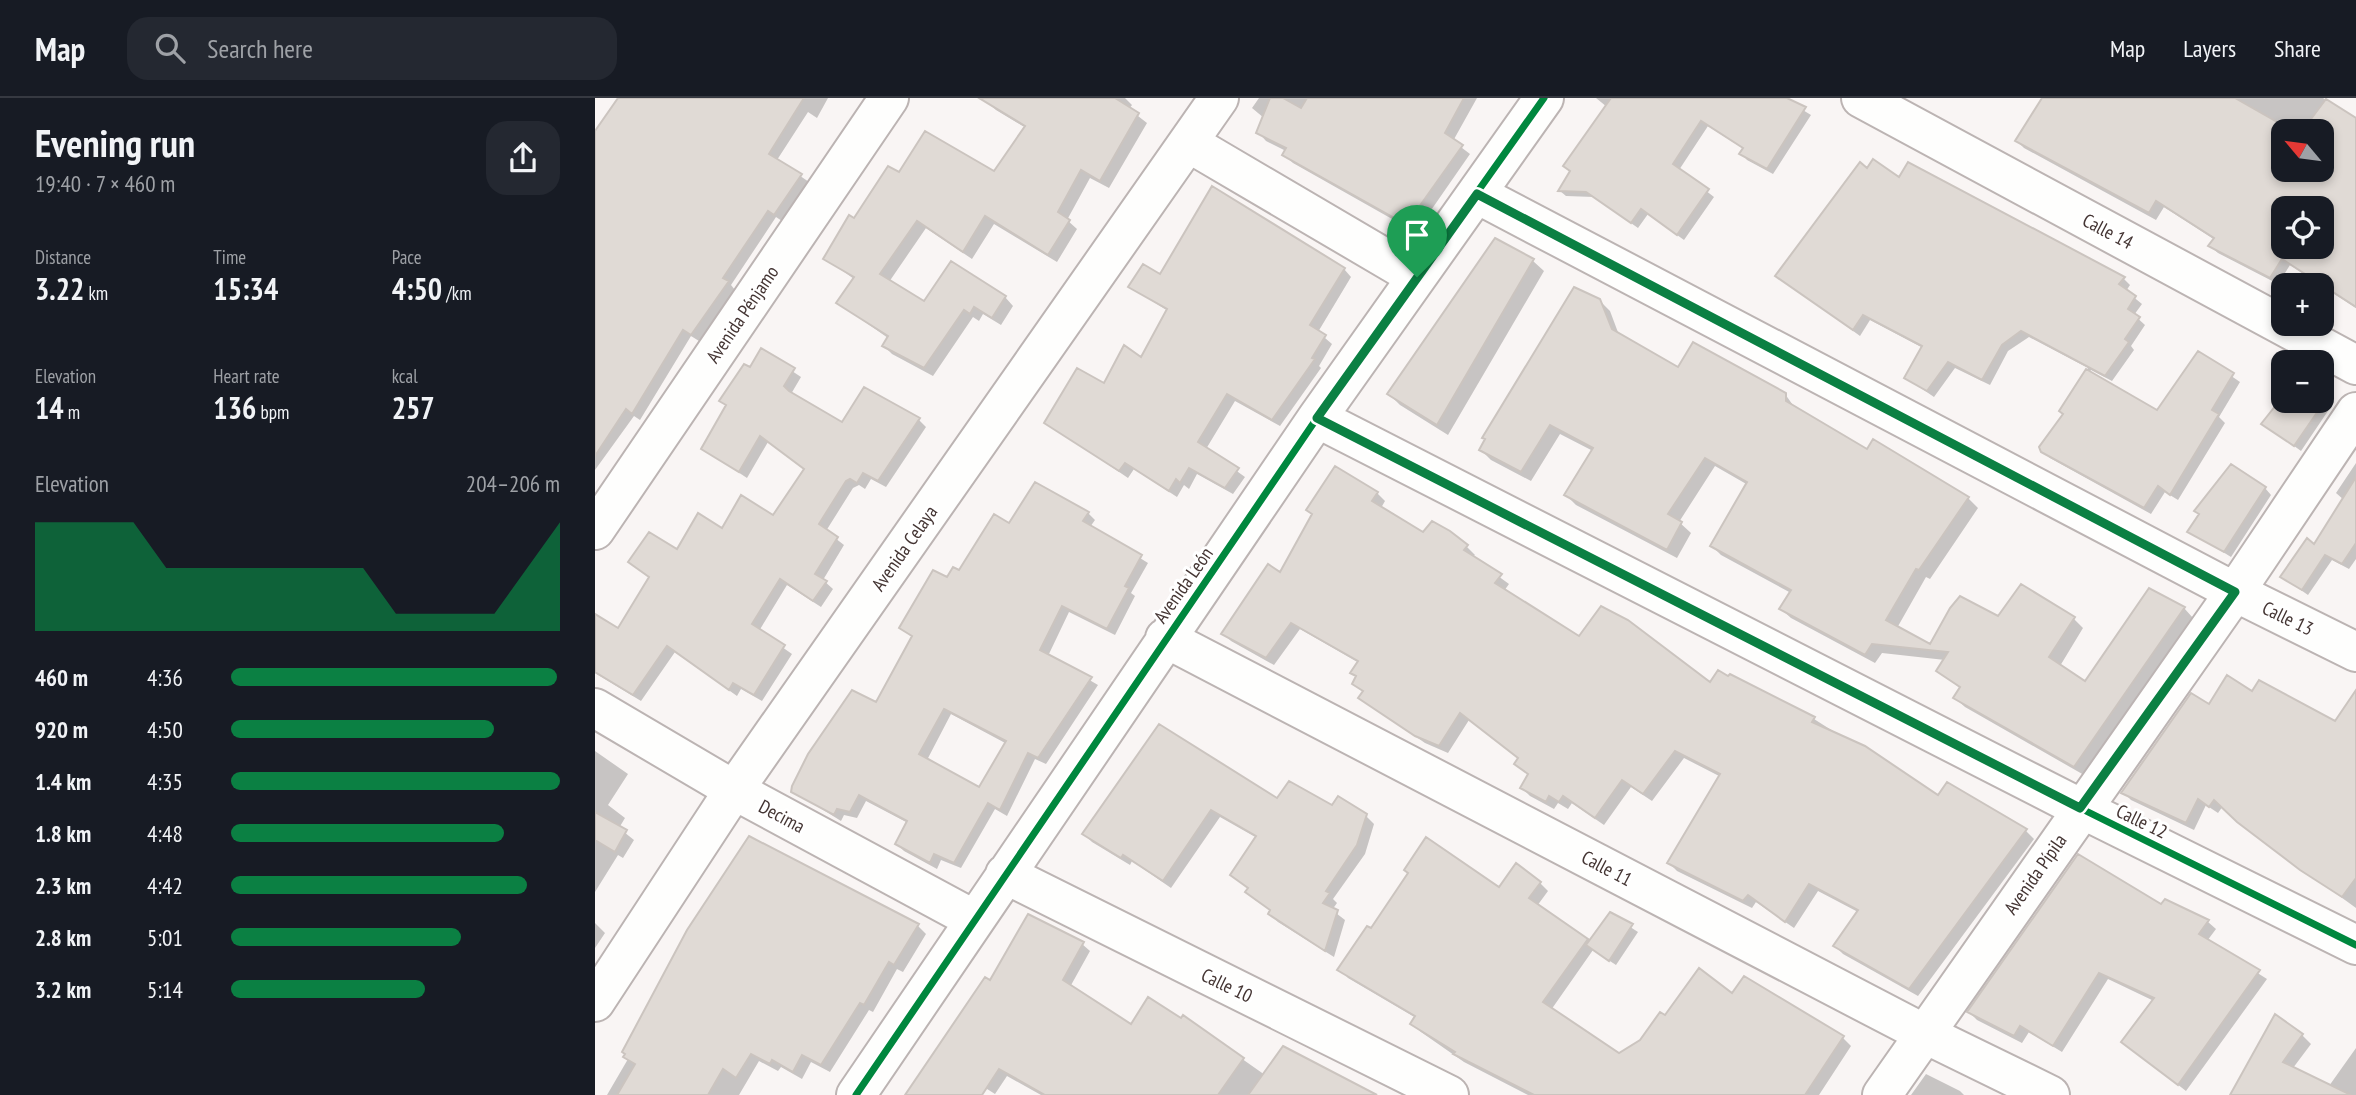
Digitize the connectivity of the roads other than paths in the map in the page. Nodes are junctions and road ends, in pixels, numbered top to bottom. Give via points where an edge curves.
1 (889, 98) edge
2 (1219, 98) edge
3 (1544, 98) edge
4 (1861, 98) edge
5 (1189, 143) junction
6 (1477, 194) junction
7 (1417, 277) junction
8 (2356, 365) edge
9 (2356, 412) edge
10 (1317, 418) junction
11 (595, 530) edge
12 (2235, 592) junction
13 (1165, 638) junction
14 (2356, 652) edge
15 (595, 708) edge
16 (734, 790) junction
17 (2080, 808) junction
18 (1005, 874) junction
19 (973, 919) junction
20 (2356, 945) edge
21 (595, 1002) edge
22 (1925, 1034) junction
23 (856, 1095) edge
24 (1449, 1095) edge
25 (1882, 1095) edge
26 (2050, 1095) edge

1 - 11 street, Avenida Pénjamo
2 - 5 street, Avenida Celaya
3 - 6 street, Avenida León
4 - 8 street, Calle 14
5 - 7 street
5 - 16 street, Avenida Celaya
6 - 7 street, Avenida León
6 - 12 street, Calle 13
7 - 10 street, Avenida León
9 - 12 street, Avenida Pípila
10 - 13 street, Avenida León
10 - 17 street, Calle 12
12 - 14 street, Calle 13
12 - 17 street, Avenida Pípila
13 - 18 street, Avenida León
13 - 22 street, Calle 11
15 - 16 street, Decima
16 - 19 street, Decima
16 - 21 street, Avenida Celaya
17 - 20 street, Calle 12
17 - 22 street, Avenida Pípila
18 - 19 street, Avenida León
18 - 24 street, Calle 10
19 - 23 street, Avenida León
22 - 25 street, Avenida Pípila
22 - 26 street, Calle 11

